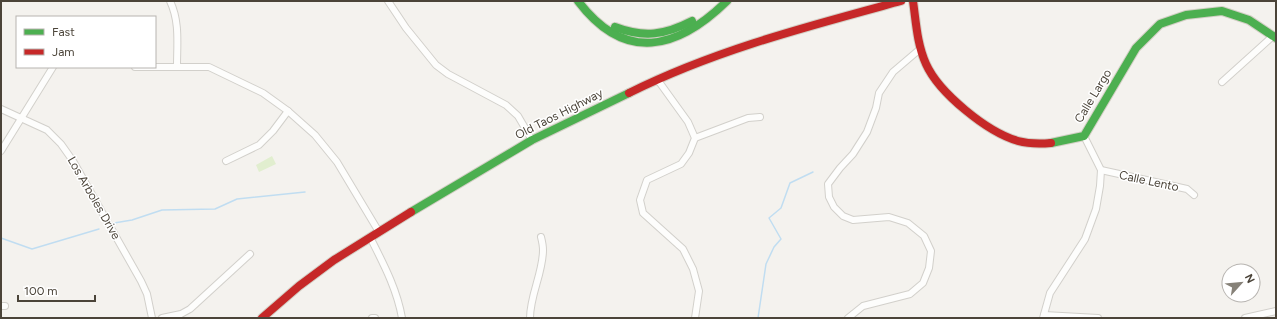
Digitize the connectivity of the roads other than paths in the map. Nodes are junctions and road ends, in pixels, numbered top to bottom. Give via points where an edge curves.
1 (170, 1) edge
2 (388, 1) edge
3 (578, 1) edge
4 (588, 1) edge
5 (717, 1) edge
6 (728, 1) edge
7 (901, 1) edge
8 (913, 1) edge
9 (1274, 37) edge
10 (920, 49) junction
11 (177, 66) junction
12 (156, 67) edge
13 (52, 68) edge
14 (657, 79) junction
15 (1222, 82) dead end
16 (1, 109) edge
17 (288, 111) junction
18 (760, 117) dead end
19 (23, 118) junction
20 (1084, 136) junction
21 (695, 138) junction
22 (532, 140) junction
23 (1, 151) edge
24 (226, 161) dead end
25 (1101, 170) junction
26 (1194, 195) dead end
27 (379, 232) junction
28 (370, 237) junction
29 (541, 237) dead end
30 (250, 254) dead end
31 (1276, 311) edge
32 (1044, 316) edge
33 (152, 318) edge
34 (162, 318) edge
35 (262, 318) edge
36 (372, 318) edge
37 (375, 318) edge
38 (402, 318) edge
39 (530, 318) edge
40 (695, 318) edge
41 (848, 318) edge
42 (1098, 318) edge
43 (1245, 318) edge

1 - 11 street via 177,25
2 - 22 street via 406,28 436,64 448,74 506,105 518,116
3 - 6 main road via 598,25 609,32 629,40 650,43 670,40 690,31
4 - 5 main road via 604,20 613,26 623,31 645,35 662,34 683,26
7 - 14 main road, Old Taos Highway via 785,33
8 - 10 main road, Calle Largo
9 - 15 street
9 - 20 main road, Calle Largo via 1249,20 1222,11 1186,16 1160,24 1136,48
10 - 20 main road, Calle Largo via 930,72 944,90 1000,134 1028,143 1052,143
10 - 41 street via 893,72 879,93 867,132 828,184 829,197 843,216 853,220 889,217 908,223 924,236 931,251 930,268 923,283 910,294 864,306
11 - 12 street
11 - 17 street via 209,67 263,94
13 - 19 street
14 - 21 street via 688,122
14 - 22 main road, Old Taos Highway
16 - 19 street, Los Arboles Drive
17 - 24 street via 273,132 259,145
17 - 27 street via 315,135 337,162
18 - 21 street via 748,118
19 - 23 street
19 - 33 street, Los Arboles Drive via 47,130 73,161 141,281 147,294
20 - 25 street
21 - 40 street via 681,164 647,180 640,200 643,213 683,250 693,269 699,291
22 - 27 main road, Old Taos Highway
25 - 26 street, Calle Lento via 1186,189
25 - 32 street via 1096,209 1084,239 1050,293
27 - 28 main road, Old Taos Highway
28 - 35 main road, Old Taos Highway via 299,286
28 - 38 street via 388,272
29 - 39 street via 541,265
30 - 34 street via 190,309 181,314
31 - 43 street
32 - 42 street
36 - 37 street

